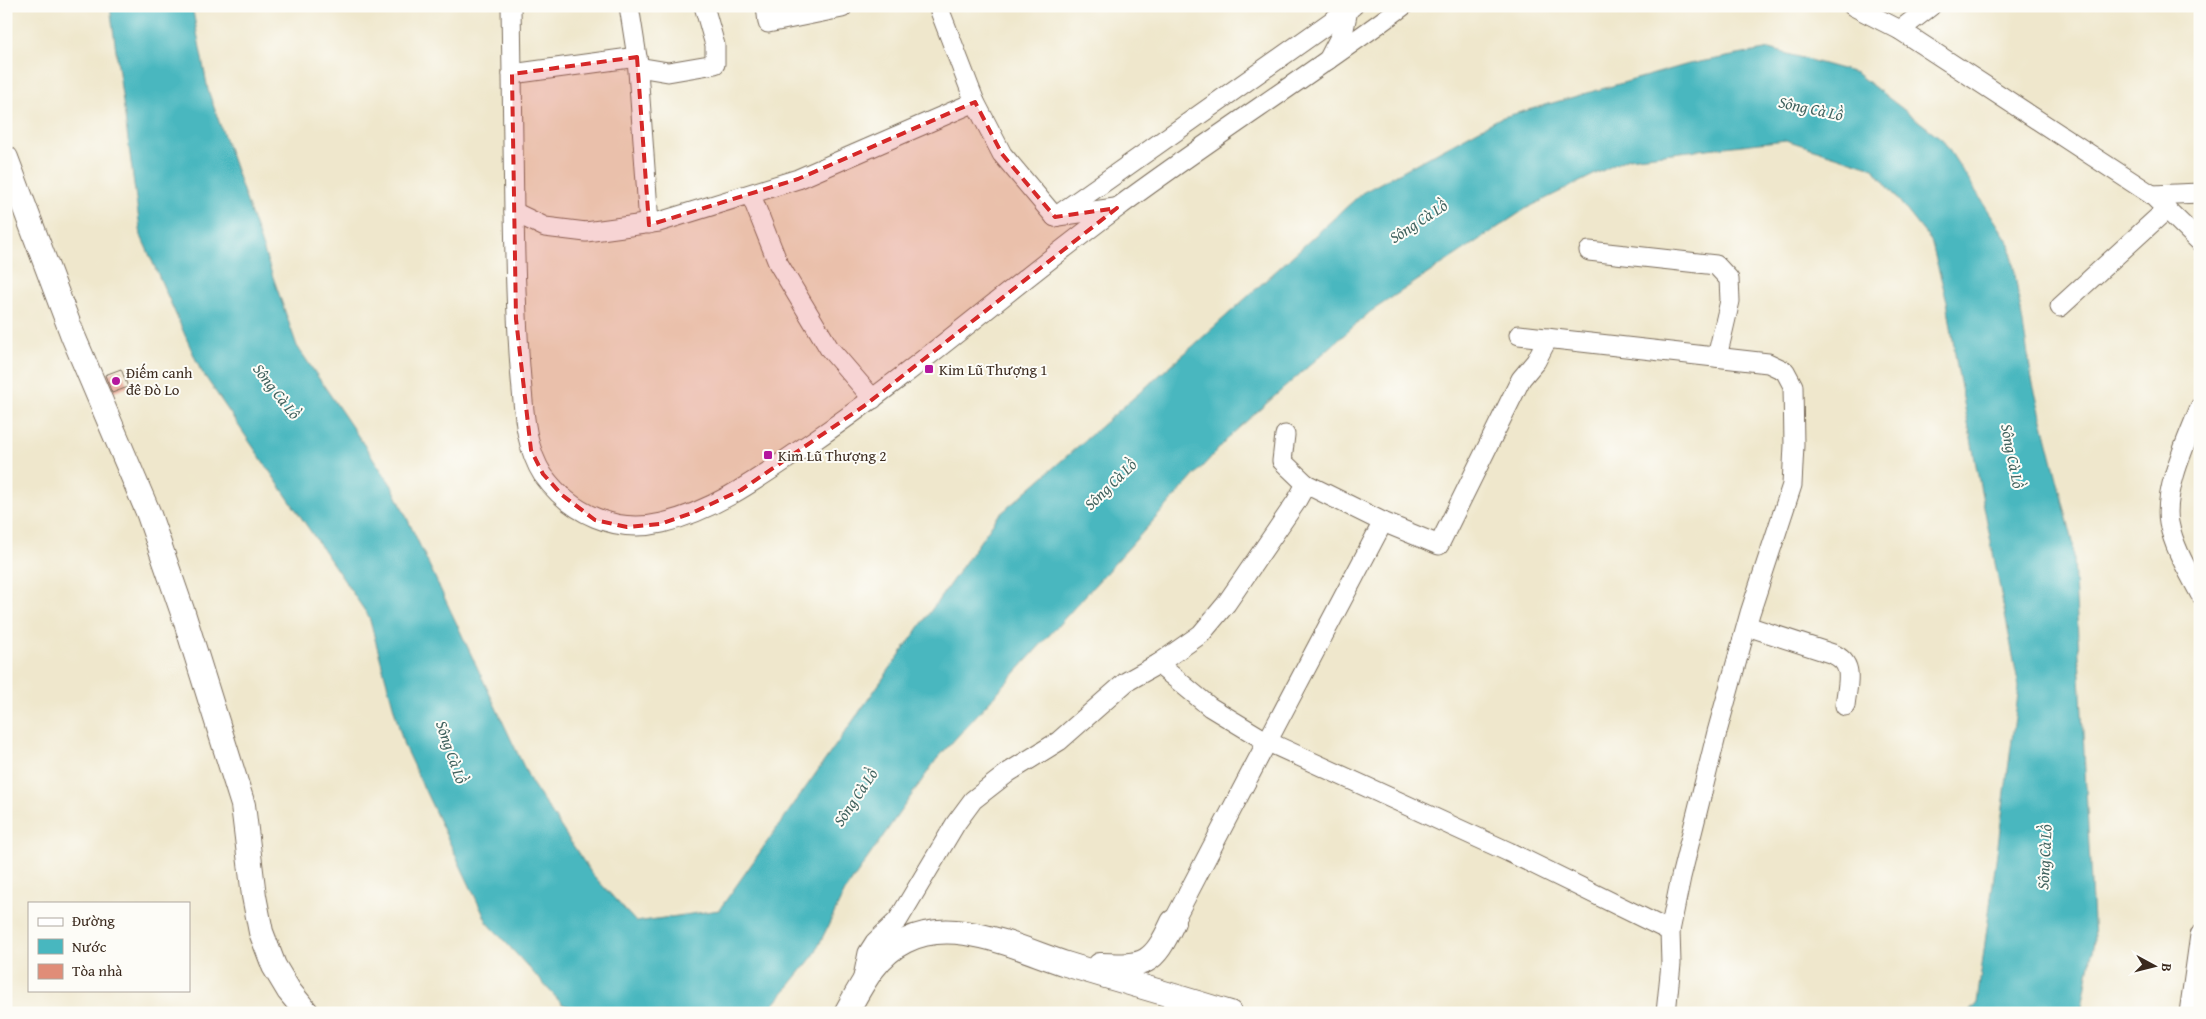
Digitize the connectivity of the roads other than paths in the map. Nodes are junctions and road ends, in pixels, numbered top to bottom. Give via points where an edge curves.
1 (511, 6) edge
2 (630, 6) edge
3 (704, 6) edge
4 (766, 6) edge
5 (938, 6) edge
6 (1404, 6) edge
7 (1853, 6) edge
8 (1931, 6) edge
9 (1349, 7) edge
10 (842, 8) dead end
11 (1900, 30) junction
12 (638, 62) junction
13 (1326, 63) junction
14 (512, 74) junction
15 (975, 102) junction
16 (6, 158) edge
17 (2200, 193) edge
18 (751, 195) junction
19 (2152, 196) junction
20 (1117, 208) junction
21 (2167, 209) junction
22 (514, 212) junction
23 (1054, 217) junction
24 (649, 224) junction
25 (2199, 239) edge
26 (1588, 251) dead end
27 (2060, 307) dead end
28 (1519, 335) dead end
29 (1548, 338) junction
30 (1717, 357) junction
31 (873, 398) junction
32 (2200, 407) edge
33 (1285, 434) dead end
34 (1306, 484) junction
35 (1383, 522) junction
36 (2200, 594) edge
37 (1747, 626) junction
38 (1158, 664) junction
39 (1845, 706) dead end
40 (1266, 740) junction
41 (1173, 922) joint
42 (1670, 931) junction
43 (2200, 935) edge
44 (1064, 963) junction
45 (860, 987) junction
46 (2197, 989) edge
47 (307, 1013) edge
48 (846, 1013) edge
49 (1230, 1013) edge
50 (1666, 1013) edge
51 (2189, 1013) edge

1 - 14 street
2 - 12 street
3 - 12 street via 716,45 715,64 668,72
4 - 10 street via 768,23
5 - 15 street
6 - 13 street
7 - 11 street
8 - 11 street
9 - 13 street via 1344,28
9 - 23 street
11 - 19 street
12 - 14 street
12 - 24 street
13 - 20 street via 1229,127
14 - 22 street
15 - 18 street via 798,179
15 - 23 street via 1002,154
16 - 47 main road via 73,336 148,512 184,616 243,805 261,932 274,966
17 - 19 street
18 - 24 street
18 - 31 street via 778,263 829,348
19 - 21 street
20 - 23 street
20 - 31 street
21 - 25 street
21 - 27 street
22 - 24 street via 545,227 586,232
22 - 31 street via 516,319 531,450 543,474 596,520 627,527 660,524 692,513 741,490
26 - 30 street via 1716,265 1729,279 1730,301
28 - 29 street
29 - 30 street
29 - 35 street via 1536,361 1521,379 1443,541 1439,545 1434,544
30 - 37 street via 1768,363 1785,371 1793,386 1792,485
32 - 36 street via 2176,473 2170,496 2169,521 2175,545
33 - 34 street via 1282,461
34 - 35 street
34 - 38 street via 1226,604 1201,634
35 - 40 street
37 - 39 street via 1845,660 1848,670
37 - 42 street via 1717,732
38 - 40 street via 1210,707
38 - 45 street via 1126,682 1059,741 1009,772 974,800 898,920 868,953
40 - 41 street
40 - 42 street via 1509,852
41 - 44 main road via 1164,942 1140,965
42 - 50 street via 1671,964
43 - 46 street
44 - 45 main road via 1022,947 964,932 930,932 906,940 889,951
44 - 49 main road
45 - 48 main road
46 - 51 street

